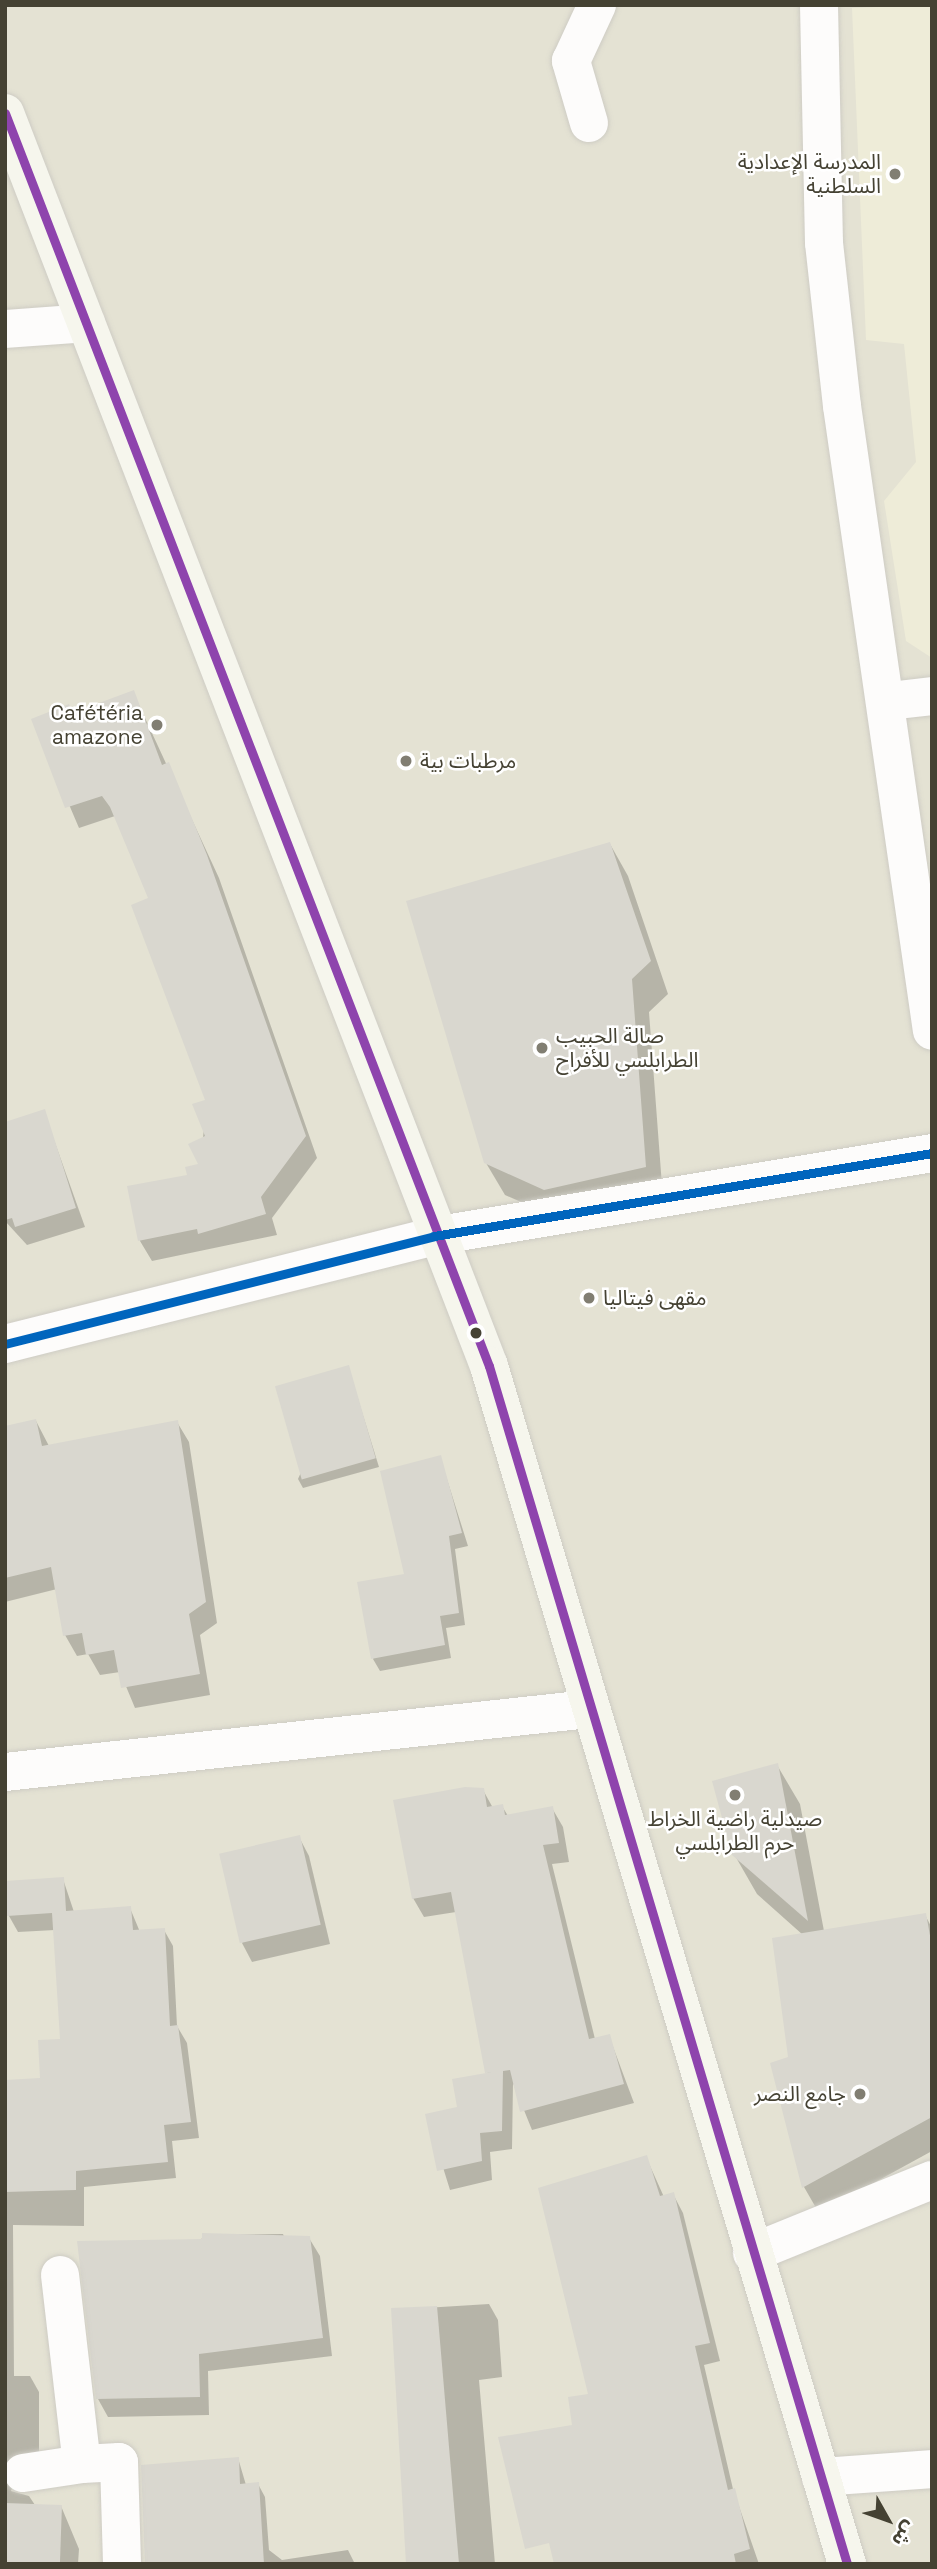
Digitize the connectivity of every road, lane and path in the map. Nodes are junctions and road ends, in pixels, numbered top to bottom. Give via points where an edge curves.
1 (597, 5) edge
2 (819, 5) edge
3 (5, 113) edge
4 (589, 123) dead end
5 (86, 323) junction
6 (5, 329) edge
7 (932, 696) edge
8 (889, 701) junction
9 (932, 1031) edge
10 (932, 1153) edge
11 (434, 1236) junction
12 (5, 1344) edge
13 (589, 1709) junction
14 (5, 1772) edge
15 (932, 2180) edge
16 (752, 2253) junction
17 (60, 2275) dead end
18 (82, 2464) junction
19 (932, 2469) edge
20 (23, 2473) dead end
21 (821, 2477) junction
22 (122, 2564) edge
23 (847, 2564) edge

1 - 4 street via 571,61
2 - 8 street via 824,243 842,405
3 - 5 main road
5 - 6 street
5 - 11 main road via 262,766
7 - 8 street
8 - 9 street
10 - 11 street
11 - 12 street
11 - 13 main road via 489,1366
13 - 14 street
13 - 16 main road
15 - 16 street
16 - 21 main road
17 - 18 street
18 - 20 street
18 - 22 street via 119,2462
19 - 21 street
21 - 23 main road

